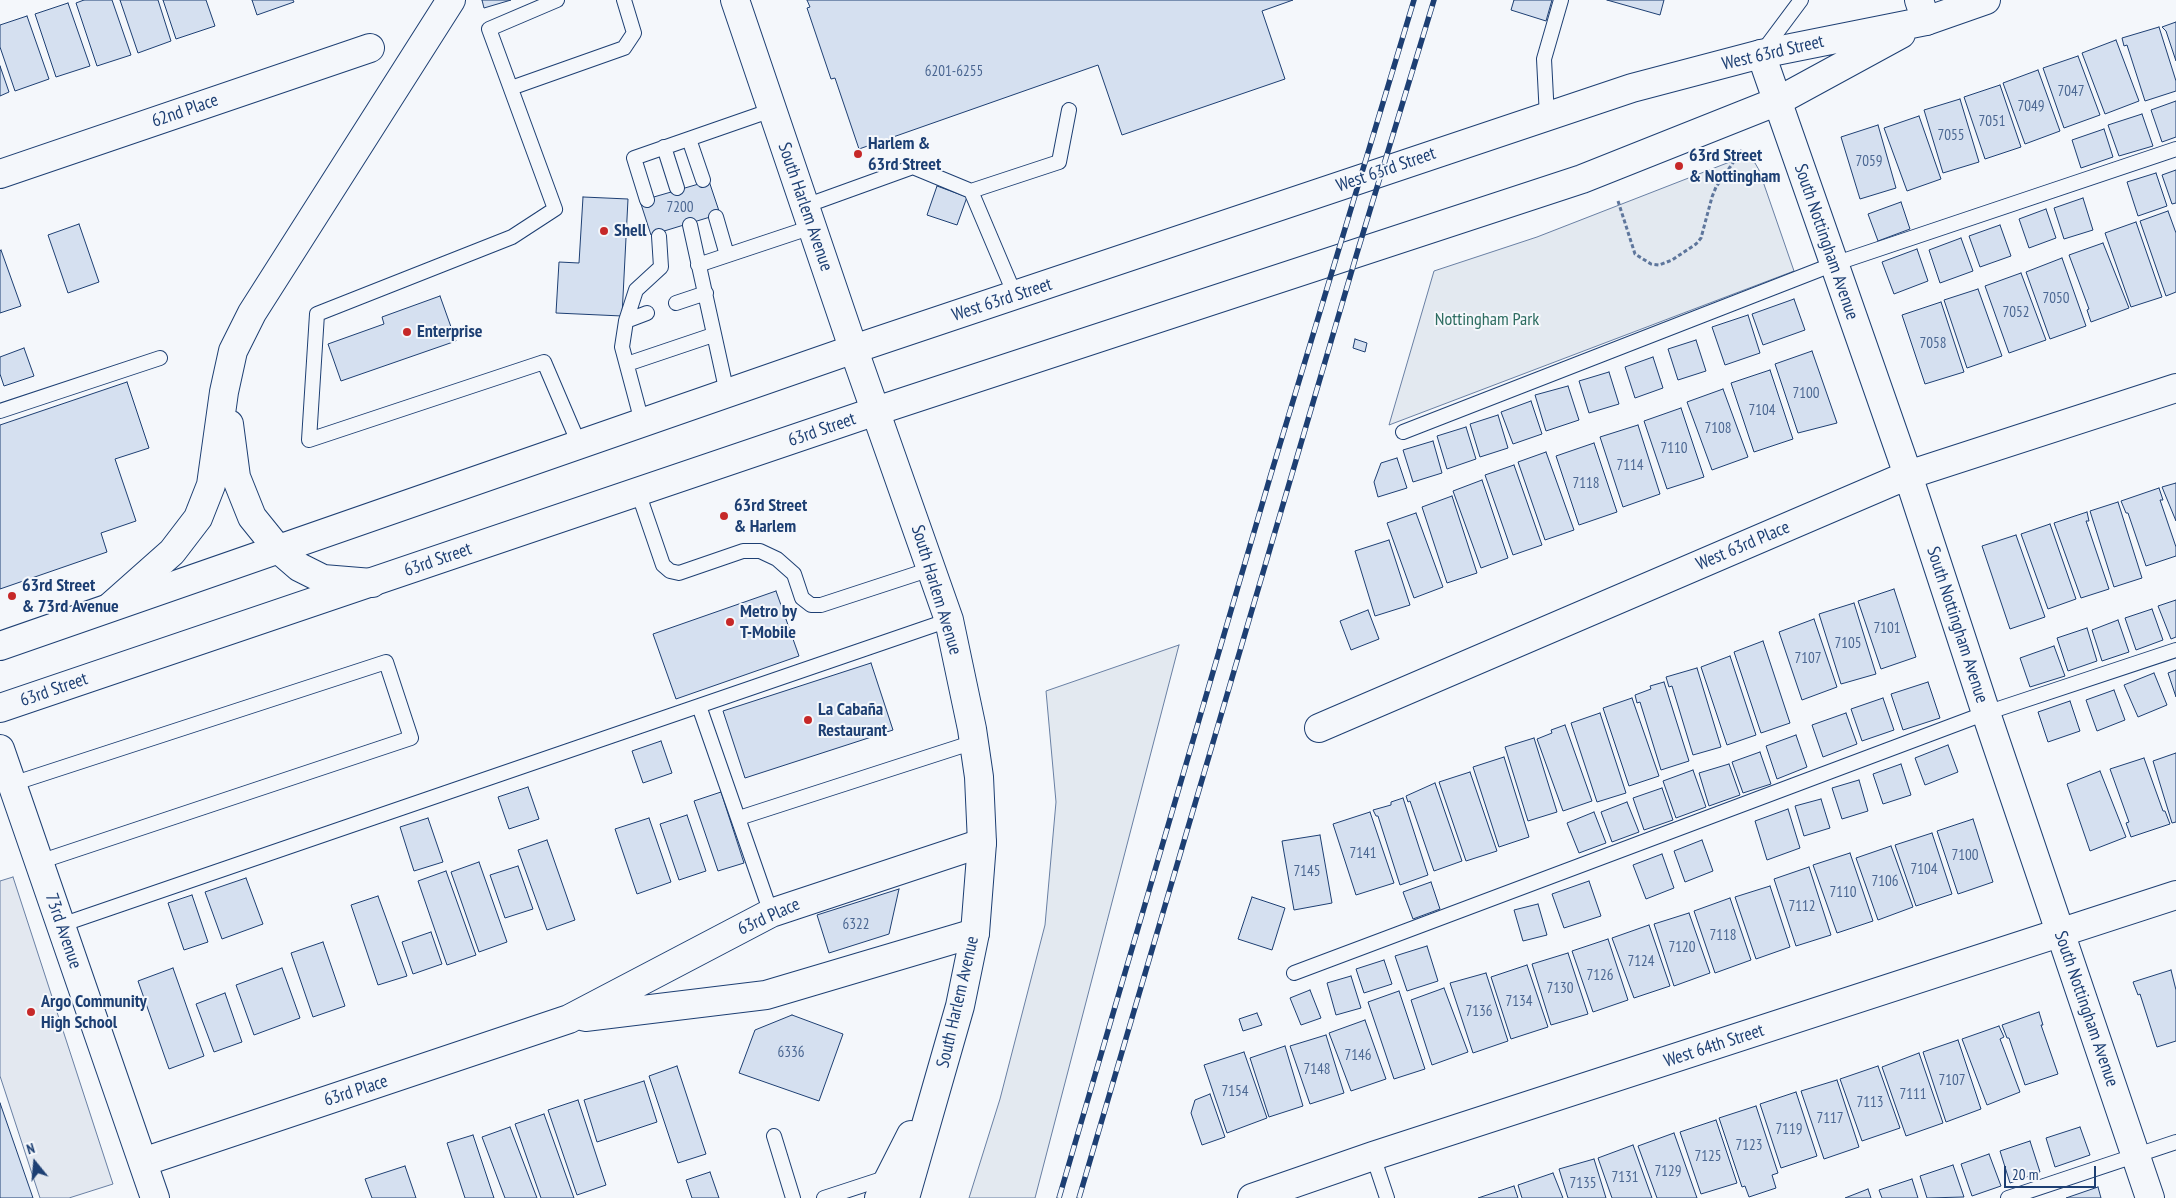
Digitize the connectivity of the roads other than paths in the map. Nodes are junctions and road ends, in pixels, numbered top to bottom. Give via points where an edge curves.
1 (451, 0) edge
2 (557, 0) edge
3 (624, 0) edge
4 (735, 0) edge
5 (1561, 0) edge
6 (1801, 0) edge
7 (1986, 0) edge
8 (1923, 10) edge
9 (370, 48) dead end
10 (1761, 54) junction
11 (511, 88) junction
12 (1778, 101) junction
13 (772, 110) junction
14 (1069, 110) dead end
15 (1547, 116) junction
16 (689, 139) junction
17 (664, 147) junction
18 (2176, 149) edge
19 (0, 174) edge
20 (703, 180) dead end
21 (677, 188) dead end
22 (971, 191) junction
23 (647, 200) dead end
24 (809, 216) junction
25 (716, 217) dead end
26 (690, 225) dead end
27 (659, 236) dead end
28 (727, 255) junction
29 (1834, 264) junction
30 (698, 265) junction
31 (706, 293) junction
32 (1015, 296) junction
33 (676, 303) dead end
34 (647, 313) dead end
35 (626, 321) junction
36 (713, 335) junction
37 (854, 349) junction
38 (160, 358) dead end
39 (627, 364) junction
40 (2176, 388) edge
41 (224, 392) junction
42 (727, 393) junction
43 (876, 411) junction
44 (0, 412) edge
45 (642, 422) junction
46 (1404, 432) dead end
47 (579, 444) junction
48 (1908, 475) junction
49 (638, 492) junction
50 (277, 548) junction
51 (931, 569) junction
52 (372, 583) junction
53 (110, 607) junction
54 (949, 620) junction
55 (0, 646) edge
56 (2176, 650) edge
57 (699, 706) junction
58 (0, 708) edge
59 (1986, 713) junction
60 (1318, 728) dead end
61 (974, 742) junction
62 (0, 749) edge
63 (12, 784) junction
64 (739, 818) junction
65 (982, 843) junction
66 (39, 862) junction
67 (2176, 895) edge
68 (772, 913) junction
69 (61, 925) junction
70 (975, 933) junction
71 (2061, 933) junction
72 (1294, 973) dead end
73 (569, 1020) junction
74 (937, 1088) junction
75 (774, 1136) dead end
76 (2176, 1142) edge
77 (2136, 1155) junction
78 (1373, 1156) junction
79 (143, 1162) junction
80 (884, 1187) edge
81 (155, 1198) edge
82 (793, 1198) edge
83 (824, 1198) edge
84 (905, 1198) edge
85 (1252, 1198) edge
86 (1387, 1198) edge
87 (2008, 1198) edge
88 (2150, 1198) edge

1 - 41 main road via 252,312 233,351
2 - 11 lane via 490,29
3 - 11 lane via 634,33 624,48
4 - 13 main road, South Harlem Avenue
5 - 15 lane via 1544,59
6 - 10 lane
7 - 8 main road, West 63rd Street
8 - 10 main road, West 63rd Street
8 - 12 main road, West 63rd Street
9 - 19 main road, 62nd Place
10 - 12 main road, South Nottingham Avenue
10 - 15 main road, West 63rd Street via 1632,88
11 - 47 lane via 555,209 512,237 317,314 309,440 544,362
12 - 29 main road, South Nottingham Avenue
12 - 43 main road, West 63rd Street via 1582,179
13 - 16 lane
13 - 24 main road, South Harlem Avenue
14 - 22 lane via 1058,162
15 - 32 main road, West 63rd Street
16 - 17 lane
16 - 20 lane
17 - 21 lane
17 - 23 lane via 634,158
18 - 29 lane
22 - 24 lane via 913,167
22 - 32 lane
24 - 28 lane
24 - 37 main road, South Harlem Avenue
25 - 28 lane
26 - 30 lane
27 - 35 lane via 661,267 636,290
28 - 30 lane
29 - 46 lane
29 - 48 main road, South Nottingham Avenue
30 - 31 lane
31 - 33 lane
31 - 36 lane
32 - 37 main road, West 63rd Street
34 - 35 lane
35 - 39 lane via 622,347
36 - 39 lane
36 - 42 lane
37 - 42 main road
37 - 43 main road, South Harlem Avenue
38 - 44 lane
39 - 45 lane
40 - 48 main road, West 63rd Place
41 - 50 main road via 236,477 252,517
41 - 53 main road via 211,485 198,518 172,552
42 - 45 main road
43 - 49 main road, 63rd Street
43 - 51 main road, South Harlem Avenue
45 - 47 main road
47 - 50 main road
48 - 59 main road, South Nottingham Avenue
48 - 60 main road, West 63rd Place
49 - 51 lane via 664,565 670,571 679,573 743,551 760,551 777,559 794,574 802,598 811,605 821,605
49 - 52 main road, 63rd Street
50 - 52 main road via 299,567 323,579
50 - 53 main road
51 - 54 main road, South Harlem Avenue
52 - 58 main road, 63rd Street
53 - 55 main road
54 - 57 lane
54 - 61 main road, South Harlem Avenue
56 - 59 lane
57 - 64 lane
57 - 69 lane
59 - 71 main road, South Nottingham Avenue
59 - 72 lane
61 - 64 lane
61 - 65 main road, South Harlem Avenue
62 - 63 main road, 73rd Avenue
63 - 66 main road, 73rd Avenue
63 - 66 lane via 386,662 411,738
64 - 68 lane
65 - 68 main road, 63rd Place
65 - 70 main road, South Harlem Avenue
66 - 69 main road, 73rd Avenue
67 - 71 main road, West 64th Street
68 - 73 main road, 63rd Place
69 - 79 main road, 73rd Avenue
70 - 73 main road, 63rd Place via 766,996
70 - 74 main road, South Harlem Avenue via 960,1006
71 - 77 main road, South Nottingham Avenue
71 - 78 main road, West 64th Street
73 - 79 main road, 63rd Place
74 - 80 main road
74 - 84 main road, South Harlem Avenue
75 - 82 lane
76 - 77 lane
77 - 87 lane
77 - 88 main road, South Nottingham Avenue
78 - 85 main road, West 64th Street
78 - 86 lane
79 - 81 main road, 73rd Avenue
80 - 83 lane

